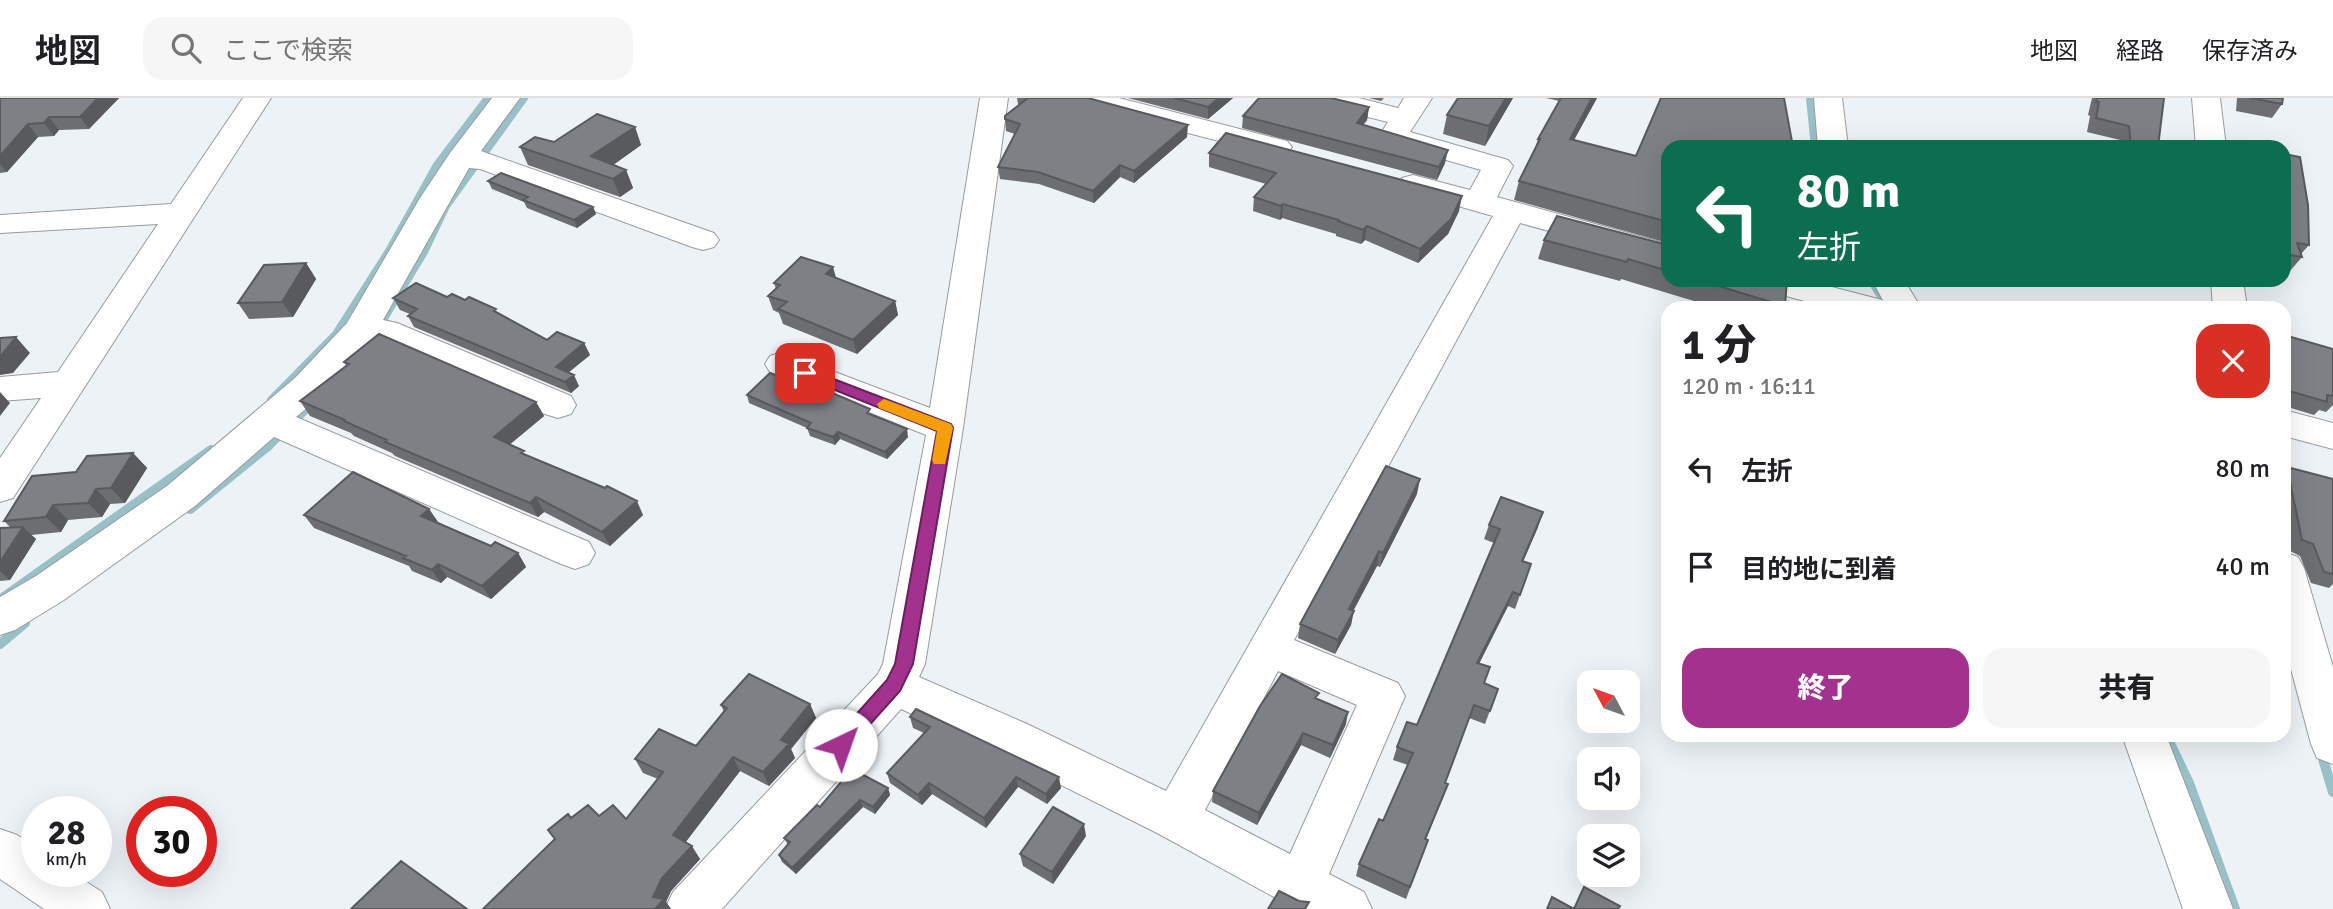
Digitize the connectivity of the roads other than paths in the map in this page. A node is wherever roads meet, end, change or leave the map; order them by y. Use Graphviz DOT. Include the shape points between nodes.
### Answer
graph roads {
  1 [pos="257,98"];
  2 [pos="506,98"];
  3 [pos="994,98"];
  4 [pos="1086,98"];
  5 [pos="1326,98"];
  6 [pos="1828,98"];
  7 [pos="2206,98"];
  8 [pos="1411,108"];
  9 [pos="1832,140"];
  10 [pos="2210,140"];
  11 [pos="1301,154"];
  12 [pos="472,160"];
  13 [pos="1385,177"];
  14 [pos="1495,206"];
  15 [pos="181,213"];
  16 [pos="0,224"];
  17 [pos="703,240"];
  18 [pos="1661,252"];
  19 [pos="1792,287"];
  20 [pos="1843,301"];
  21 [pos="372,330"];
  22 [pos="782,364"];
  23 [pos="69,383"];
  24 [pos="0,389"];
  25 [pos="558,405"];
  26 [pos="2291,425"];
  27 [pos="281,427"];
  28 [pos="945,428"];
  29 [pos="2333,436"];
  30 [pos="0,488"];
  31 [pos="575,553"];
  32 [pos="2291,593"];
  33 [pos="0,618"];
  34 [pos="1268,648"];
  35 [pos="901,688"];
  36 [pos="2147,742"];
  37 [pos="2333,744"];
  38 [pos="1176,819"];
  39 [pos="0,851"];
  40 [pos="1300,886"];
  41 [pos="85,909"];
  42 [pos="690,909"];
  43 [pos="1347,909"];
  44 [pos="2208,909"];
  1 -- 15 [label="street"];
  2 -- 12 [label="street"];
  3 -- 28 [label="street"];
  4 -- 11 [label="street"];
  5 -- 8 [label="street"];
  6 -- 9 [label="street"];
  7 -- 10 [label="street"];
  8 -- 14 [label="street" via="1393,136 1498,166"];
  12 -- 17 [label="street"];
  12 -- 21 [label="street"];
  13 -- 14 [label="street"];
  14 -- 18 [label="street"];
  14 -- 34 [label="street"];
  15 -- 16 [label="street"];
  15 -- 23 [label="street"];
  19 -- 20 [label="street"];
  21 -- 25 [label="street"];
  21 -- 27 [label="street" via="308,387"];
  22 -- 28 [label="street"];
  23 -- 24 [label="street"];
  23 -- 30 [label="street"];
  26 -- 29 [label="street"];
  27 -- 31 [label="street"];
  27 -- 33 [label="street"];
  28 -- 35 [label="street"];
  32 -- 37 [label="street"];
  34 -- 38 [label="street"];
  34 -- 40 [label="street" via="1383,696"];
  35 -- 38 [label="street"];
  35 -- 42 [label="street"];
  36 -- 44 [label="street"];
  38 -- 40 [label="street"];
  39 -- 41 [label="street"];
  40 -- 43 [label="street"];
}
